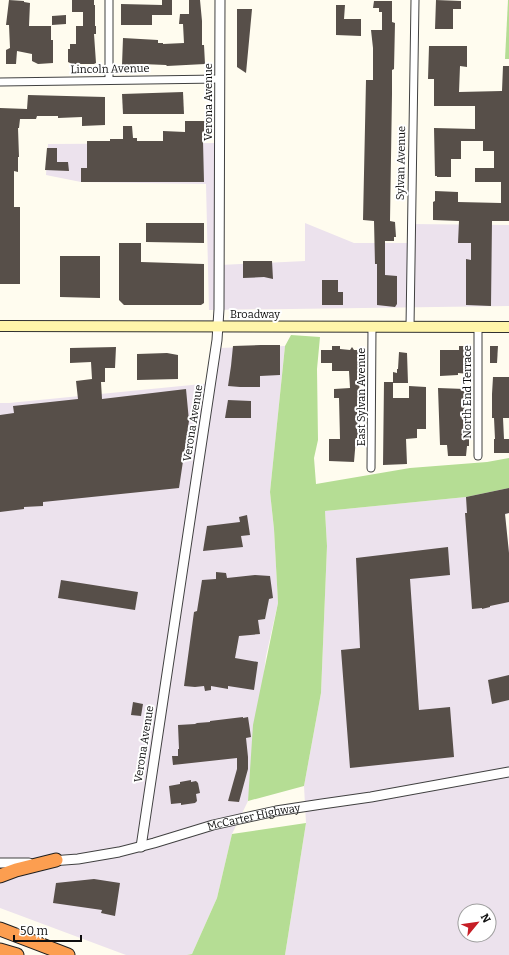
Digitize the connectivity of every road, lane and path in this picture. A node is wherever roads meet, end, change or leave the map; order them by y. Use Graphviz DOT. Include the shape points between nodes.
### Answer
graph roads {
  1 [pos="109,0"];
  2 [pos="220,0"];
  3 [pos="415,0"];
  4 [pos="220,79"];
  5 [pos="109,80"];
  6 [pos="0,82"];
  7 [pos="0,326"];
  8 [pos="218,326"];
  9 [pos="372,327"];
  10 [pos="410,327"];
  11 [pos="478,327"];
  12 [pos="509,327"];
  13 [pos="478,456"];
  14 [pos="371,468"];
  15 [pos="509,772"];
  16 [pos="141,847"];
  17 [pos="56,860"];
  18 [pos="0,863"];
  19 [pos="0,876"];
  20 [pos="0,929"];
  21 [pos="0,950"];
  22 [pos="17,955"];
  23 [pos="68,955"];
  1 -- 5 [label="street"];
  2 -- 4 [label="street, Verona Avenue"];
  3 -- 10 [label="street, Sylvan Avenue"];
  4 -- 5 [label="street, Lincoln Avenue"];
  4 -- 8 [label="street, Verona Avenue"];
  5 -- 6 [label="street, Lincoln Avenue"];
  7 -- 8 [label="main road, Broadway"];
  8 -- 9 [label="main road, Broadway"];
  8 -- 16 [label="street, Verona Avenue"];
  9 -- 10 [label="main road, Broadway"];
  9 -- 14 [label="street, East Sylvan Avenue"];
  10 -- 11 [label="main road, Broadway"];
  11 -- 12 [label="main road, Broadway"];
  11 -- 13 [label="street, North End Terrace"];
  15 -- 16 [label="street, McCarter Highway" via="371,798 269,813"];
  16 -- 17 [label="street, McCarter Highway" via="78,859"];
  17 -- 18 [label="street, McCarter Highway"];
  17 -- 19 [label="highway"];
  20 -- 23 [label="highway"];
  21 -- 22 [label="highway"];
}
